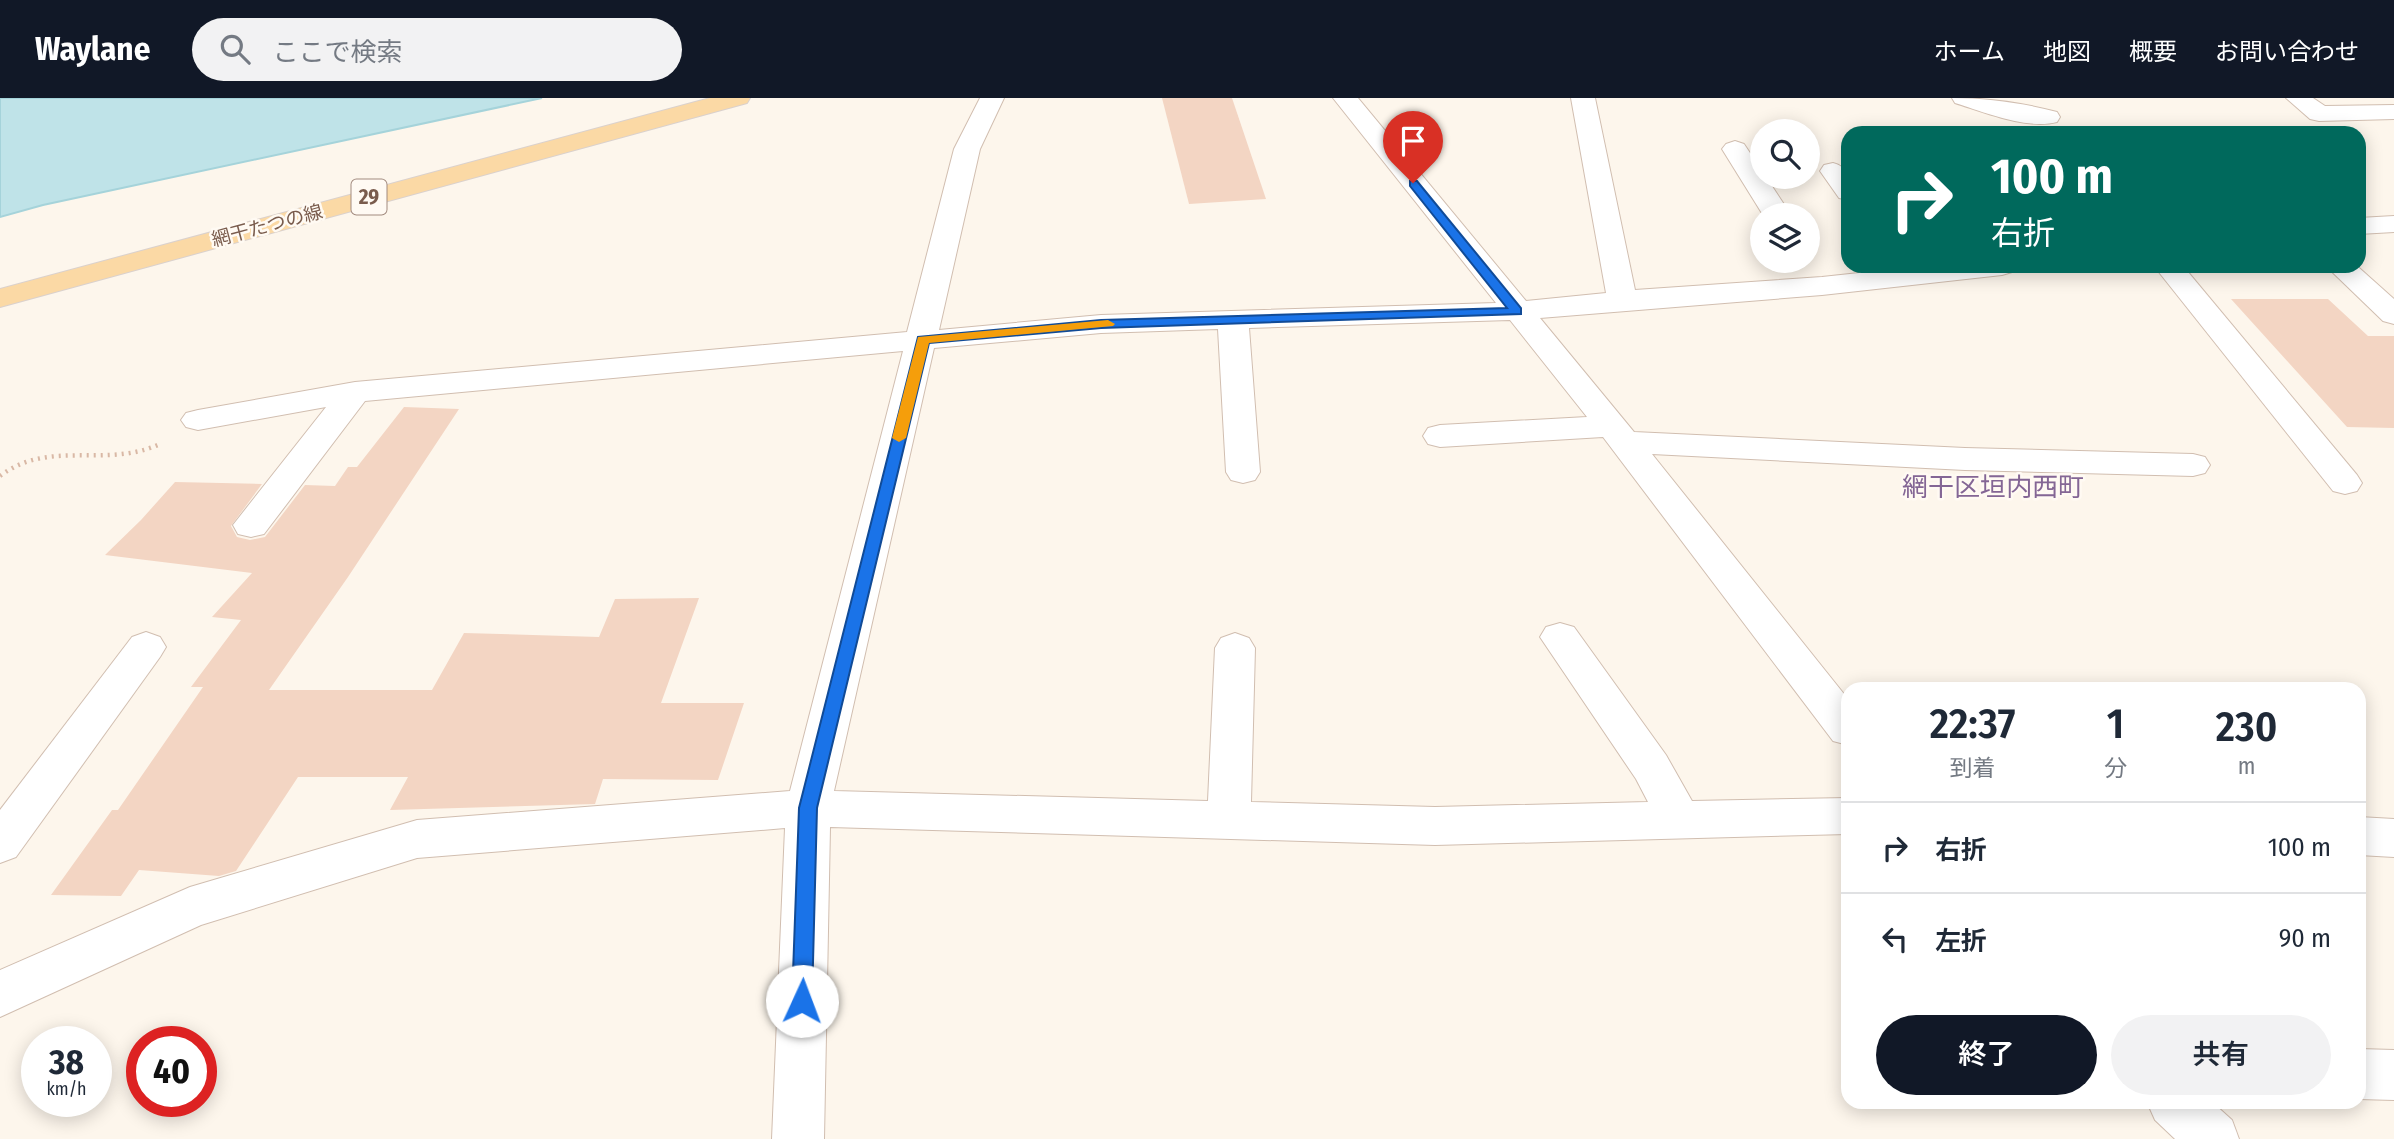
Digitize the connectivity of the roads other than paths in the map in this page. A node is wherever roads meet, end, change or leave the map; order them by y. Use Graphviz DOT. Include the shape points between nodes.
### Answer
graph roads {
  1 [pos="738,98"];
  2 [pos="992,98"];
  3 [pos="1345,98"];
  4 [pos="1583,98"];
  5 [pos="1964,98"];
  6 [pos="2298,98"];
  7 [pos="2056,107"];
  8 [pos="2394,112"];
  9 [pos="2065,126"];
  10 [pos="1735,149"];
  11 [pos="1769,203"];
  12 [pos="2394,224"];
  13 [pos="2366,226"];
  14 [pos="1841,272"];
  15 [pos="1814,273"];
  16 [pos="1820,273"];
  17 [pos="2174,273"];
  18 [pos="2348,273"];
  19 [pos="0,298"];
  20 [pos="1622,300"];
  21 [pos="1516,311"];
  22 [pos="2394,315"];
  23 [pos="1233,320"];
  24 [pos="923,340"];
  25 [pos="355,392"];
  26 [pos="198,420"];
  27 [pos="1618,434"];
  28 [pos="1440,436"];
  29 [pos="2193,465"];
  30 [pos="1243,472"];
  31 [pos="2345,483"];
  32 [pos="251,525"];
  33 [pos="1560,637"];
  34 [pos="146,647"];
  35 [pos="1236,648"];
  36 [pos="1841,720"];
  37 [pos="808,808"];
  38 [pos="1841,817"];
  39 [pos="1229,819"];
  40 [pos="1679,820"];
  41 [pos="2366,836"];
  42 [pos="2394,838"];
  43 [pos="0,844"];
  44 [pos="0,993"];
  45 [pos="2366,1074"];
  46 [pos="2394,1074"];
  47 [pos="2181,1109"];
  48 [pos="798,1139"];
  49 [pos="2213,1139"];
  1 -- 19 [label="main road, 網干たつの線 / 29"];
  2 -- 24 [label="street" via="967,149"];
  3 -- 21 [label="street"];
  4 -- 20 [label="street"];
  5 -- 7 [label="street" via="2004,111"];
  6 -- 8 [label="street" via="2319,114"];
  7 -- 9 [label="street"];
  10 -- 11 [label="street"];
  12 -- 13 [label="street"];
  14 -- 16 [label="street"];
  15 -- 20 [label="street"];
  17 -- 31 [label="street"];
  18 -- 22 [label="street"];
  20 -- 21 [label="street"];
  21 -- 23 [label="street"];
  21 -- 27 [label="street"];
  23 -- 24 [label="street" via="1101,324"];
  23 -- 30 [label="street"];
  24 -- 25 [label="street"];
  24 -- 37 [label="street"];
  25 -- 26 [label="street"];
  25 -- 32 [label="street"];
  27 -- 28 [label="street"];
  27 -- 29 [label="street" via="1965,459"];
  27 -- 36 [label="street"];
  33 -- 40 [label="street" via="1651,767"];
  34 -- 43 [label="street"];
  35 -- 39 [label="street"];
  37 -- 39 [label="street"];
  37 -- 44 [label="street" via="417,839 190,908"];
  37 -- 48 [label="street"];
  38 -- 40 [label="street"];
  39 -- 40 [label="street" via="1435,826"];
  41 -- 42 [label="street"];
  45 -- 46 [label="street"];
  47 -- 49 [label="street"];
}
